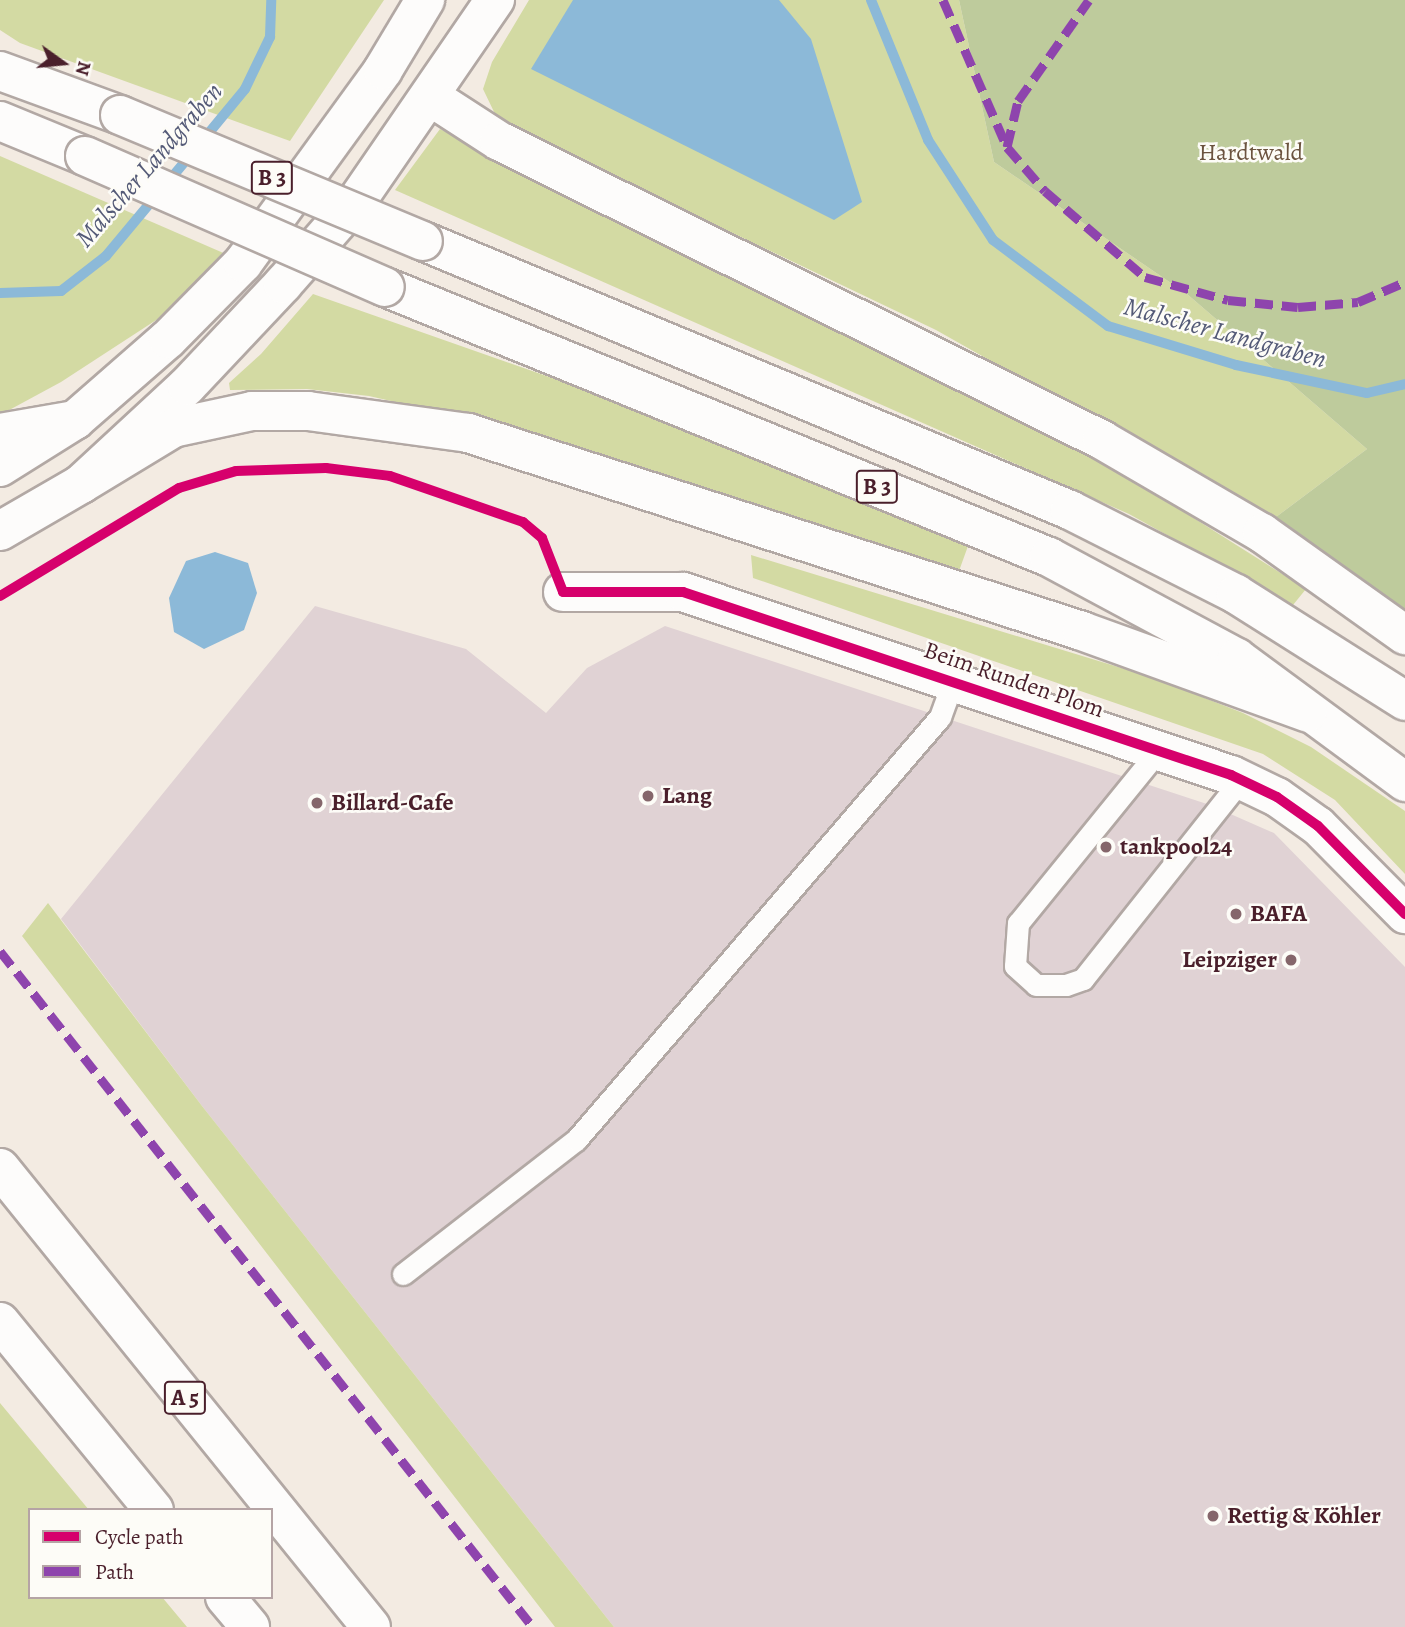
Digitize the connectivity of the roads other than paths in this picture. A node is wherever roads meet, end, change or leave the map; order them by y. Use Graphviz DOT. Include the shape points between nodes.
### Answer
graph roads {
  1 [pos="425,0"];
  2 [pos="495,0"];
  3 [pos="0,54"];
  4 [pos="0,71"];
  5 [pos="431,97"];
  6 [pos="80,98"];
  7 [pos="0,121"];
  8 [pos="75,419"];
  9 [pos="0,433"];
  10 [pos="0,467"];
  11 [pos="81,484"];
  12 [pos="0,531"];
  13 [pos="563,592"];
  14 [pos="1405,635"];
  15 [pos="953,681"];
  16 [pos="1405,701"];
  17 [pos="1308,713"];
  18 [pos="1158,751"];
  19 [pos="1241,780"];
  20 [pos="1405,782"];
  21 [pos="1405,914"];
  22 [pos="0,1168"];
  23 [pos="403,1274"];
  24 [pos="0,1322"];
  25 [pos="152,1508"];
  26 [pos="227,1599"];
  27 [pos="250,1627"];
  28 [pos="371,1627"];
  1 -- 8 [label="main road" via="383,70 243,263 168,339"];
  2 -- 5 [label="main road"];
  3 -- 6 [label="main road"];
  4 -- 6 [label="main road, B 3"];
  5 -- 11 [label="main road" via="358,199 284,284 187,386"];
  5 -- 14 [label="main road" via="499,141 1102,440 1262,533"];
  6 -- 16 [label="main road, B 3, bridge" via="1070,510 1237,594"];
  7 -- 17 [label="main road, B 3, bridge" via="385,287 1049,557 1237,658"];
  8 -- 9 [label="main road"];
  8 -- 10 [label="main road"];
  11 -- 12 [label="main road"];
  11 -- 17 [label="main road, B 3" via="173,428 252,411 308,411 468,433 1057,622"];
  13 -- 15 [label="main road, Beim Runden Plom" via="683,592"];
  15 -- 18 [label="main road, Beim Runden Plom"];
  15 -- 23 [label="lane" via="940,717 576,1140"];
  17 -- 20 [label="main road, B 3"];
  18 -- 19 [label="main road, Beim Runden Plom"];
  18 -- 19 [label="lane" via="1018,923 1015,966 1036,985 1066,985 1083,979"];
  19 -- 21 [label="main road, Beim Runden Plom" via="1277,797 1318,826"];
  22 -- 28 [label="main road, A 5"];
  24 -- 25 [label="main road"];
  26 -- 27 [label="main road"];
}
